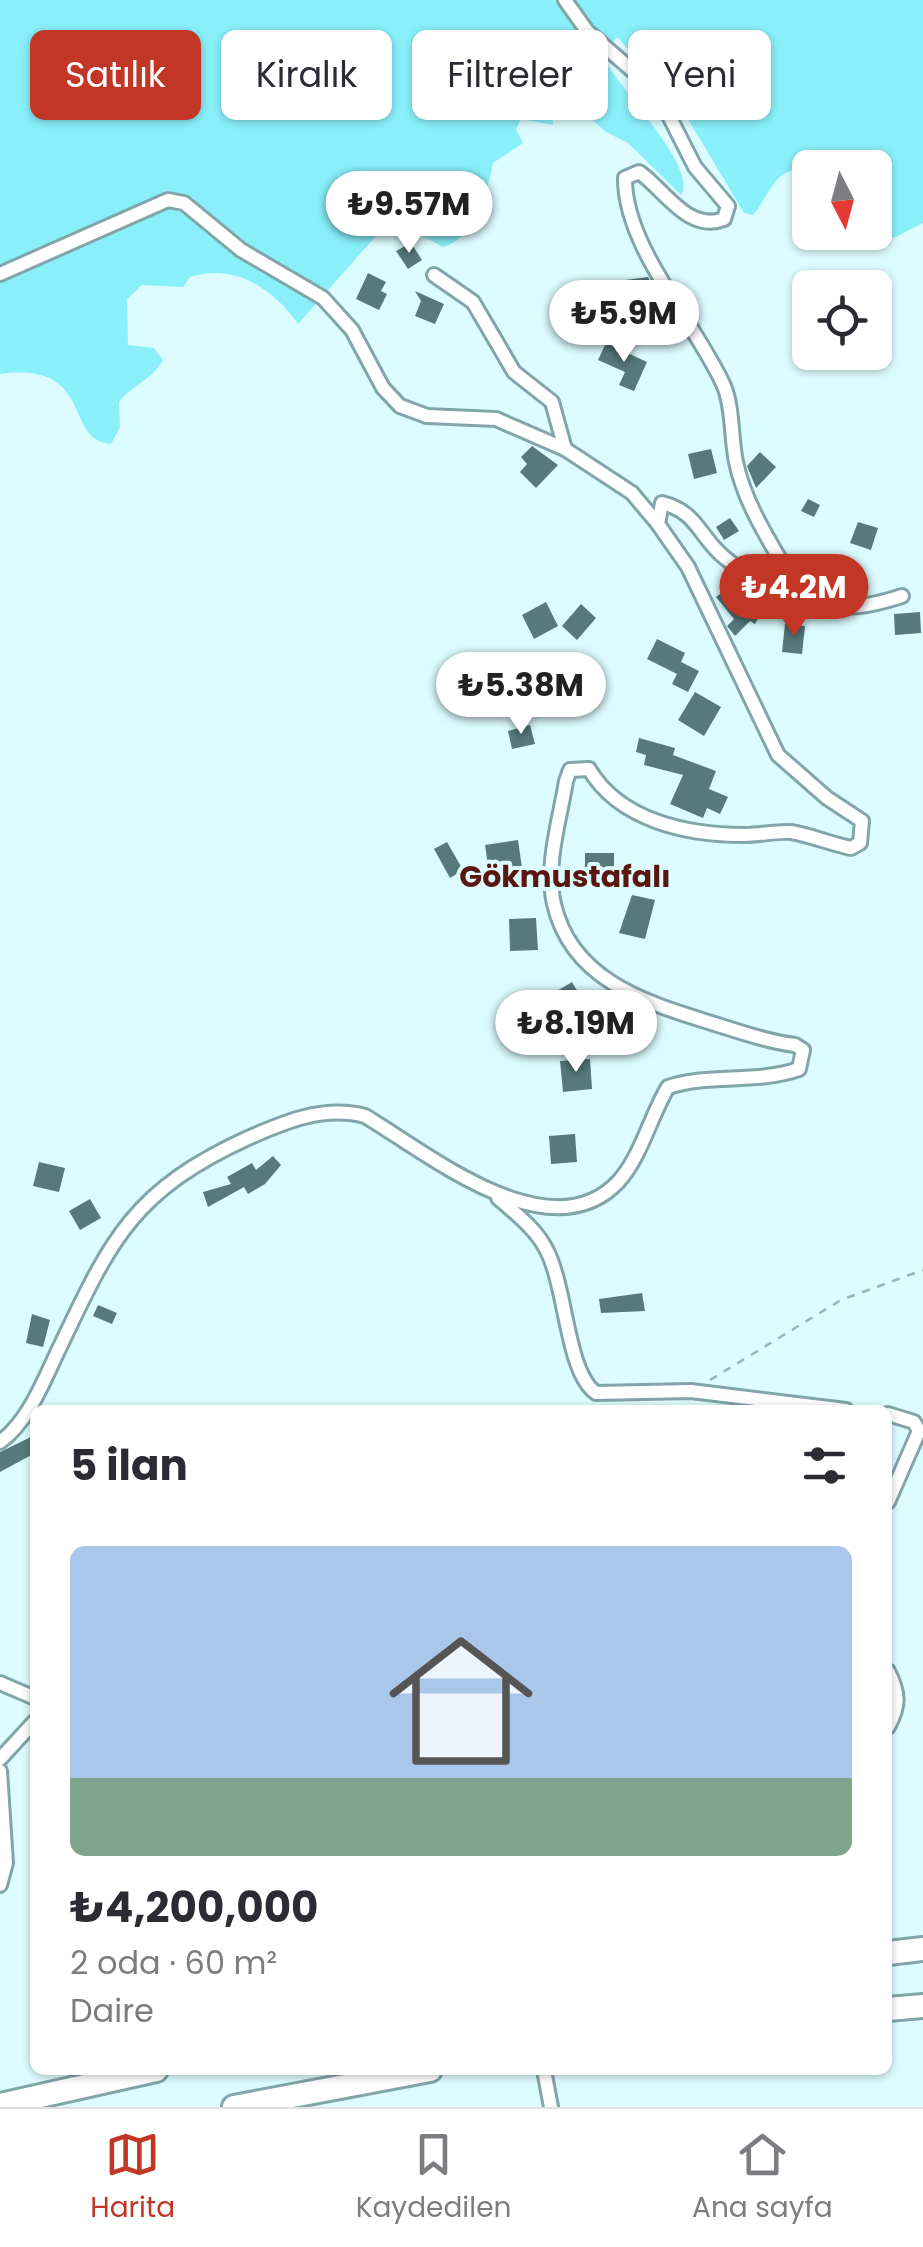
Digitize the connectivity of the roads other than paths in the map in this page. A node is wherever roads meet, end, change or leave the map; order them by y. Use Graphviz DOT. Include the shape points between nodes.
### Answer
graph roads {
  1 [pos="565,0"];
  2 [pos="0,274"];
  3 [pos="434,275"];
  4 [pos="565,448"];
  5 [pos="658,524"];
  6 [pos="781,587"];
  7 [pos="902,596"];
  8 [pos="492,1193"];
  9 [pos="805,1405"];
  10 [pos="892,1415"];
  11 [pos="0,1442"];
  12 [pos="892,1493"];
  13 [pos="892,1679"];
  14 [pos="0,1683"];
  15 [pos="30,1696"];
  16 [pos="892,1719"];
  17 [pos="30,1726"];
  18 [pos="0,1759"];
  19 [pos="0,1772"];
  20 [pos="0,1885"];
  21 [pos="923,1949"];
  22 [pos="892,1953"];
  23 [pos="923,2006"];
  24 [pos="892,2009"];
  25 [pos="134,2075"];
  26 [pos="404,2075"];
  27 [pos="545,2075"];
  28 [pos="550,2102"];
  29 [pos="0,2105"];
  30 [pos="234,2107"];
  1 -- 6 [label="street" via="587,31 641,78 695,167 728,206 724,219 709,223 678,208 639,172 625,178 641,240 726,390 736,465 788,573"];
  2 -- 4 [label="street" via="168,200 184,203 241,250 324,298 400,406 427,416 496,419"];
  3 -- 4 [label="street" via="473,302 514,372 552,402"];
  4 -- 5 [label="street" via="632,493"];
  5 -- 6 [label="street" via="662,503 683,508 724,558"];
  5 -- 8 [label="street" via="688,566 778,755 852,812 864,832 850,848 790,832 672,828 635,814 588,769 570,770 552,870 554,905 592,970 634,999 794,1045 804,1059 799,1069 780,1076 668,1087 616,1184 592,1198 536,1208"];
  6 -- 7 [label="street" via="862,609"];
  8 -- 9 [label="street" via="544,1246 563,1290 584,1385 596,1393 691,1391"];
  8 -- 11 [label="street" via="348,1112 294,1119 209,1156 133,1214 98,1266 30,1404"];
  10 -- 12 [label="street" via="919,1430"];
  13 -- 16 [label="street" via="898,1692"];
  14 -- 15 [label="street"];
  17 -- 18 [label="street"];
  19 -- 20 [label="street" via="6,1863"];
  21 -- 22 [label="highway"];
  23 -- 24 [label="highway"];
  25 -- 29 [label="highway"];
  26 -- 30 [label="highway"];
  27 -- 28 [label="street"];
}
